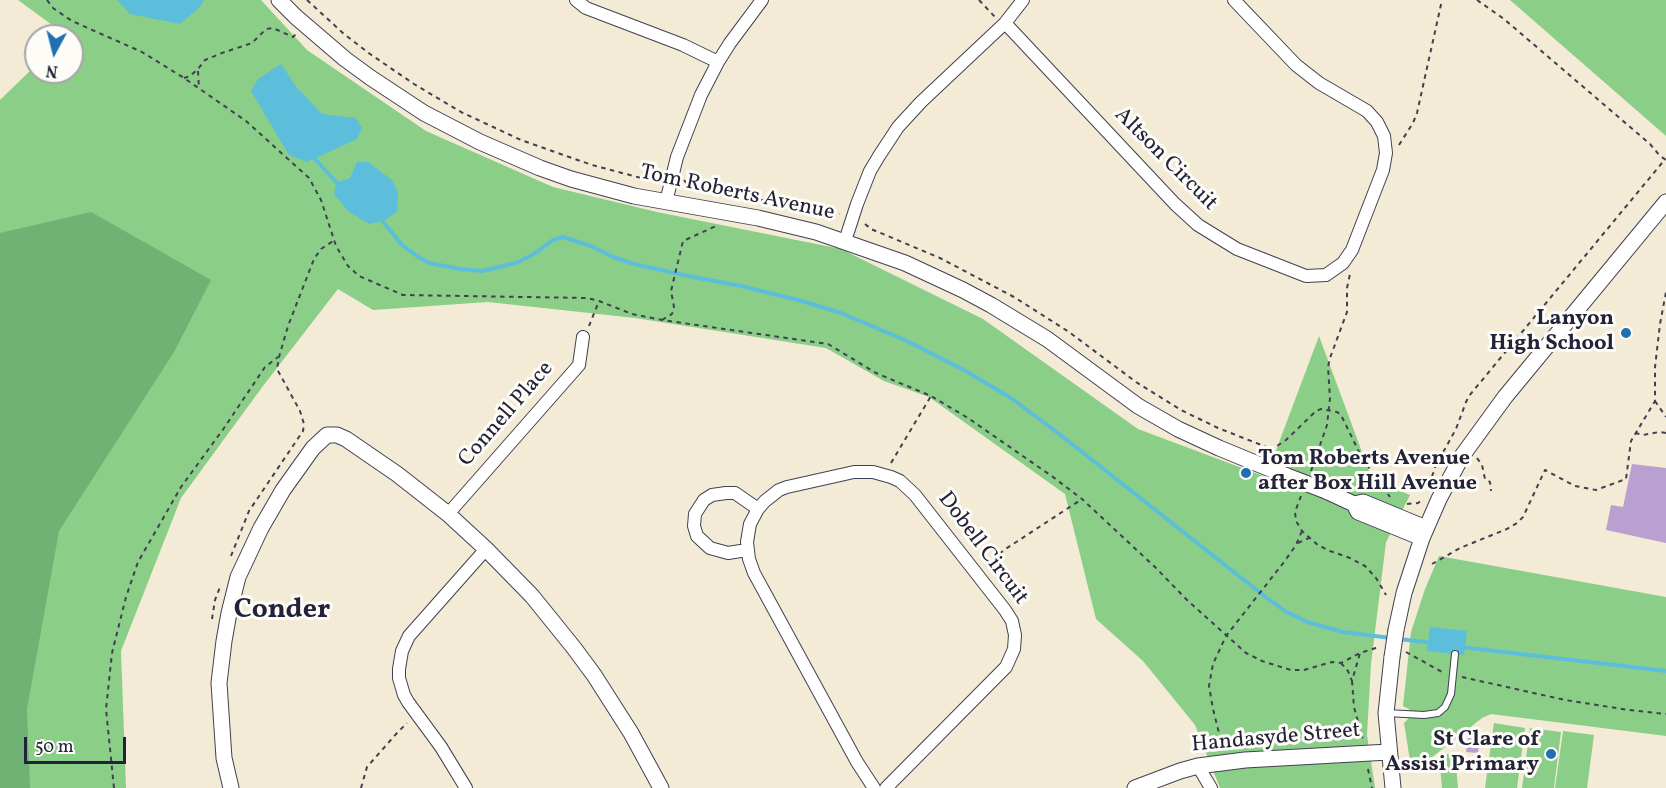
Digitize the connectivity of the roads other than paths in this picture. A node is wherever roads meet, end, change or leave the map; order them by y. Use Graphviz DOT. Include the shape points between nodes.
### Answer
graph roads {
  1 [pos="279,0"];
  2 [pos="576,0"];
  3 [pos="762,0"];
  4 [pos="1023,0"];
  5 [pos="1234,0"];
  6 [pos="1005,23"];
  7 [pos="718,62"];
  8 [pos="666,202"];
  9 [pos="1666,202"];
  10 [pos="845,241"];
  11 [pos="583,337"];
  12 [pos="758,509"];
  13 [pos="447,514"];
  14 [pos="1424,533"];
  15 [pos="486,549"];
  16 [pos="747,550"];
  17 [pos="1455,654"];
  18 [pos="1386,713"];
  19 [pos="1389,752"];
  20 [pos="1198,766"];
  21 [pos="231,788"];
  22 [pos="466,788"];
  23 [pos="661,788"];
  24 [pos="874,788"];
  25 [pos="886,788"];
  26 [pos="1135,788"];
  27 [pos="1211,788"];
  28 [pos="1393,788"];
  1 -- 8 [label="street, Tom Roberts Avenue" via="345,59 424,113 540,168"];
  2 -- 7 [label="street" via="586,8"];
  3 -- 7 [label="street"];
  4 -- 6 [label="street"];
  5 -- 6 [label="street, Altson Circuit" via="1296,64 1319,83 1367,111 1384,136 1383,170 1352,250 1343,263 1326,275 1306,276 1237,249 1198,225"];
  6 -- 10 [label="street" via="898,127 870,171"];
  7 -- 8 [label="street" via="687,130"];
  8 -- 10 [label="street, Tom Roberts Avenue" via="758,218"];
  9 -- 14 [label="street" via="1481,428 1462,456"];
  10 -- 14 [label="street, Tom Roberts Avenue, bridge" via="905,263 991,305 1178,429 1354,504 1363,502"];
  11 -- 13 [label="street, Connell Place" via="579,365"];
  12 -- 16 [label="street, Dobell Circuit" via="750,524"];
  12 -- 16 [label="street" via="735,493 726,493 704,500 695,514 697,536 710,548 728,553"];
  12 -- 25 [label="street, Dobell Circuit" via="779,490 854,472 873,472 900,481 1012,621 1014,649 1006,667"];
  13 -- 15 [label="street"];
  13 -- 21 [label="street" via="346,439 327,435 313,448 261,528 238,577 229,613 219,683 224,758"];
  14 -- 18 [label="street, bridge" via="1396,630"];
  15 -- 22 [label="street" via="409,636 399,669 404,695"];
  15 -- 23 [label="street" via="532,596 587,666"];
  16 -- 24 [label="street, Dobell Circuit" via="754,573"];
  17 -- 18 [label="lane" via="1451,694 1438,713"];
  18 -- 19 [label="street"];
  19 -- 20 [label="street, Handasyde Street"];
  19 -- 28 [label="street"];
  20 -- 26 [label="street, Handasyde Street"];
  20 -- 27 [label="street"];
}
